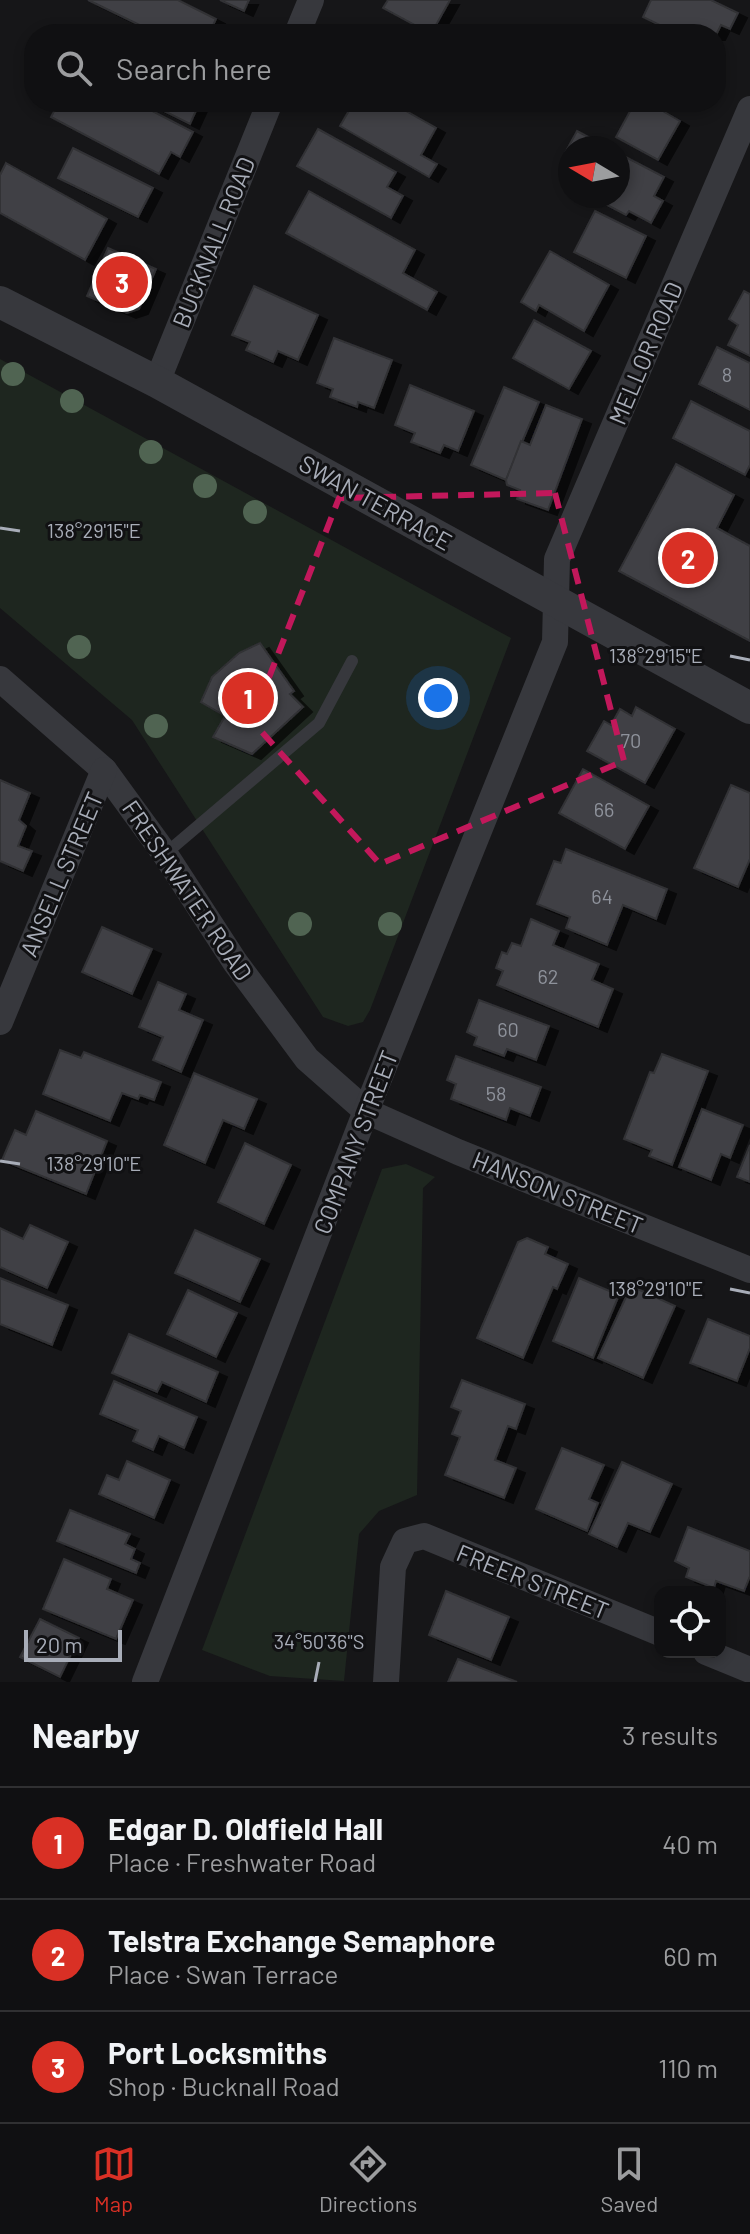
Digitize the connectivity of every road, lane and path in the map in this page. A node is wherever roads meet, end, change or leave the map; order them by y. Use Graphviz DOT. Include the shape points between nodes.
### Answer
graph roads {
  1 [pos="311,0"];
  2 [pos="301,24"];
  3 [pos="750,109"];
  4 [pos="266,112"];
  5 [pos="0,302"];
  6 [pos="157,382"];
  7 [pos="556,601"];
  8 [pos="352,661"];
  9 [pos="0,679"];
  10 [pos="750,708"];
  11 [pos="104,770"];
  12 [pos="165,854"];
  13 [pos="0,1022"];
  14 [pos="366,1111"];
  15 [pos="750,1270"];
  16 [pos="654,1631"];
  17 [pos="721,1658"];
  18 [pos="750,1670"];
  19 [pos="145,1682"];
  20 [pos="386,1682"];
  1 -- 2 [label="street"];
  3 -- 7 [label="street, MELLOR ROAD" via="557,559"];
  4 -- 6 [label="street, BUCKNALL ROAD"];
  5 -- 6 [label="street, SWAN TERRACE"];
  6 -- 7 [label="street, SWAN TERRACE"];
  7 -- 10 [label="street, SWAN TERRACE"];
  7 -- 14 [label="street, COMPANY STREET" via="555,642"];
  8 -- 12 [label="lane" via="319,723"];
  9 -- 11 [label="street, FRESHWATER ROAD"];
  11 -- 12 [label="street, FRESHWATER ROAD"];
  11 -- 13 [label="street, ANSELL STREET"];
  12 -- 14 [label="street, FRESHWATER ROAD" via="307,1059"];
  14 -- 15 [label="street, HANSON STREET"];
  14 -- 19 [label="street, COMPANY STREET"];
  16 -- 20 [label="street, FREER STREET" via="424,1536 405,1541 393,1567"];
  17 -- 18 [label="street"];
}
